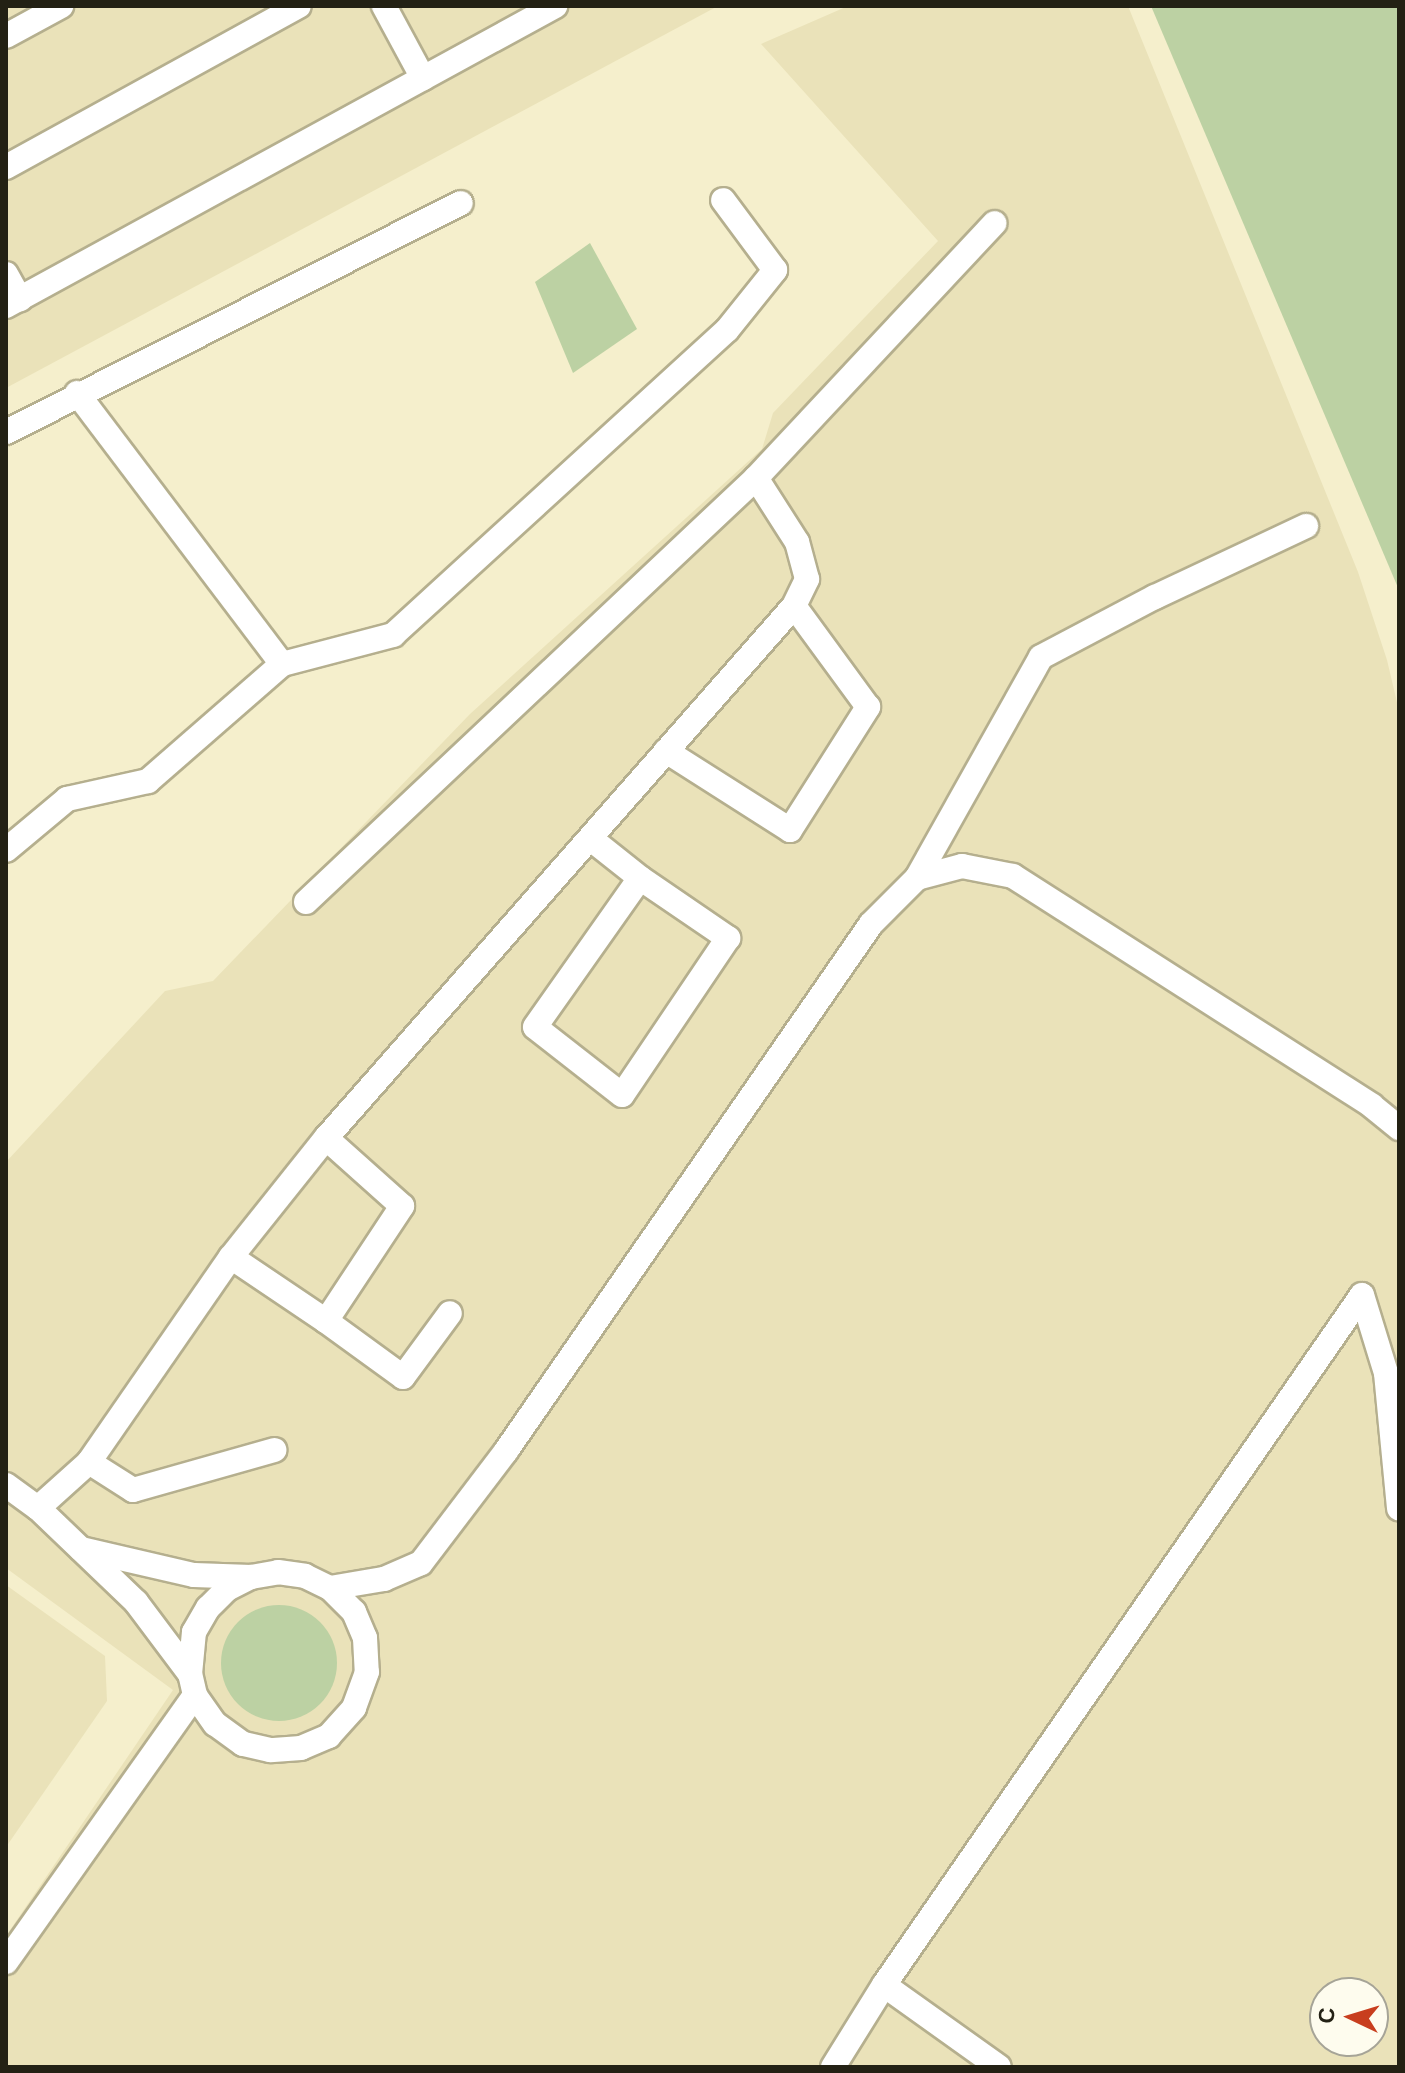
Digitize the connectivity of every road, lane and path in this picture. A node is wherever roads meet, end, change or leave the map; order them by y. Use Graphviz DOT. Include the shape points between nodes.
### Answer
graph roads {
  1 [pos="61,6"];
  2 [pos="299,6"];
  3 [pos="384,6"];
  4 [pos="555,6"];
  5 [pos="6,36"];
  6 [pos="423,78"];
  7 [pos="6,167"];
  8 [pos="723,200"];
  9 [pos="461,203"];
  10 [pos="995,223"];
  11 [pos="6,274"];
  12 [pos="13,302"];
  13 [pos="77,393"];
  14 [pos="6,432"];
  15 [pos="756,478"];
  16 [pos="1306,526"];
  17 [pos="794,606"];
  18 [pos="282,664"];
  19 [pos="666,751"];
  20 [pos="591,839"];
  21 [pos="6,850"];
  22 [pos="640,878"];
  23 [pos="917,878"];
  24 [pos="306,902"];
  25 [pos="1399,1128"];
  26 [pos="326,1138"];
  27 [pos="231,1257"];
  28 [pos="450,1313"];
  29 [pos="326,1321"];
  30 [pos="274,1450"];
  31 [pos="89,1462"];
  32 [pos="6,1485"];
  33 [pos="38,1508"];
  34 [pos="1399,1508"];
  35 [pos="81,1549"];
  36 [pos="251,1577"];
  37 [pos="330,1588"];
  38 [pos="192,1685"];
  39 [pos="6,1962"];
  40 [pos="884,1985"];
  41 [pos="833,2067"];
  42 [pos="999,2067"];
  1 -- 5 [label="lane"];
  2 -- 7 [label="lane"];
  3 -- 6 [label="lane"];
  4 -- 6 [label="lane"];
  6 -- 12 [label="lane"];
  8 -- 18 [label="lane" via="775,270 727,330 393,635"];
  9 -- 13 [label="lane"];
  10 -- 15 [label="lane"];
  11 -- 12 [label="lane"];
  13 -- 14 [label="lane"];
  13 -- 18 [label="lane"];
  15 -- 17 [label="lane" via="797,542 807,579"];
  15 -- 24 [label="lane"];
  16 -- 23 [label="lane" via="1041,657"];
  17 -- 19 [label="lane"];
  17 -- 19 [label="lane" via="868,707 790,830"];
  18 -- 21 [label="lane" via="148,781 67,799"];
  19 -- 20 [label="lane"];
  20 -- 22 [label="lane"];
  20 -- 26 [label="lane"];
  22 -- 22 [label="lane" via="728,938 622,1095 535,1027"];
  23 -- 25 [label="lane" via="962,866 1013,876"];
  23 -- 37 [label="lane" via="871,924 506,1451 421,1563 384,1579"];
  26 -- 27 [label="lane"];
  26 -- 29 [label="lane" via="402,1206"];
  27 -- 29 [label="lane"];
  27 -- 31 [label="lane"];
  28 -- 29 [label="lane" via="403,1377"];
  30 -- 31 [label="lane" via="133,1490"];
  31 -- 33 [label="lane"];
  32 -- 33 [label="lane"];
  33 -- 35 [label="lane"];
  34 -- 40 [label="lane" via="1386,1373 1362,1295"];
  35 -- 36 [label="lane" via="194,1575"];
  35 -- 38 [label="lane" via="136,1602"];
  36 -- 37 [label="lane" via="291,1574"];
  36 -- 38 [label="lane" via="227,1589 194,1632"];
  37 -- 38 [label="lane" via="354,1612 365,1638 367,1672 354,1708 329,1736 301,1748 270,1750 243,1744 215,1724"];
  38 -- 39 [label="lane"];
  40 -- 41 [label="lane"];
  40 -- 42 [label="lane"];
}
